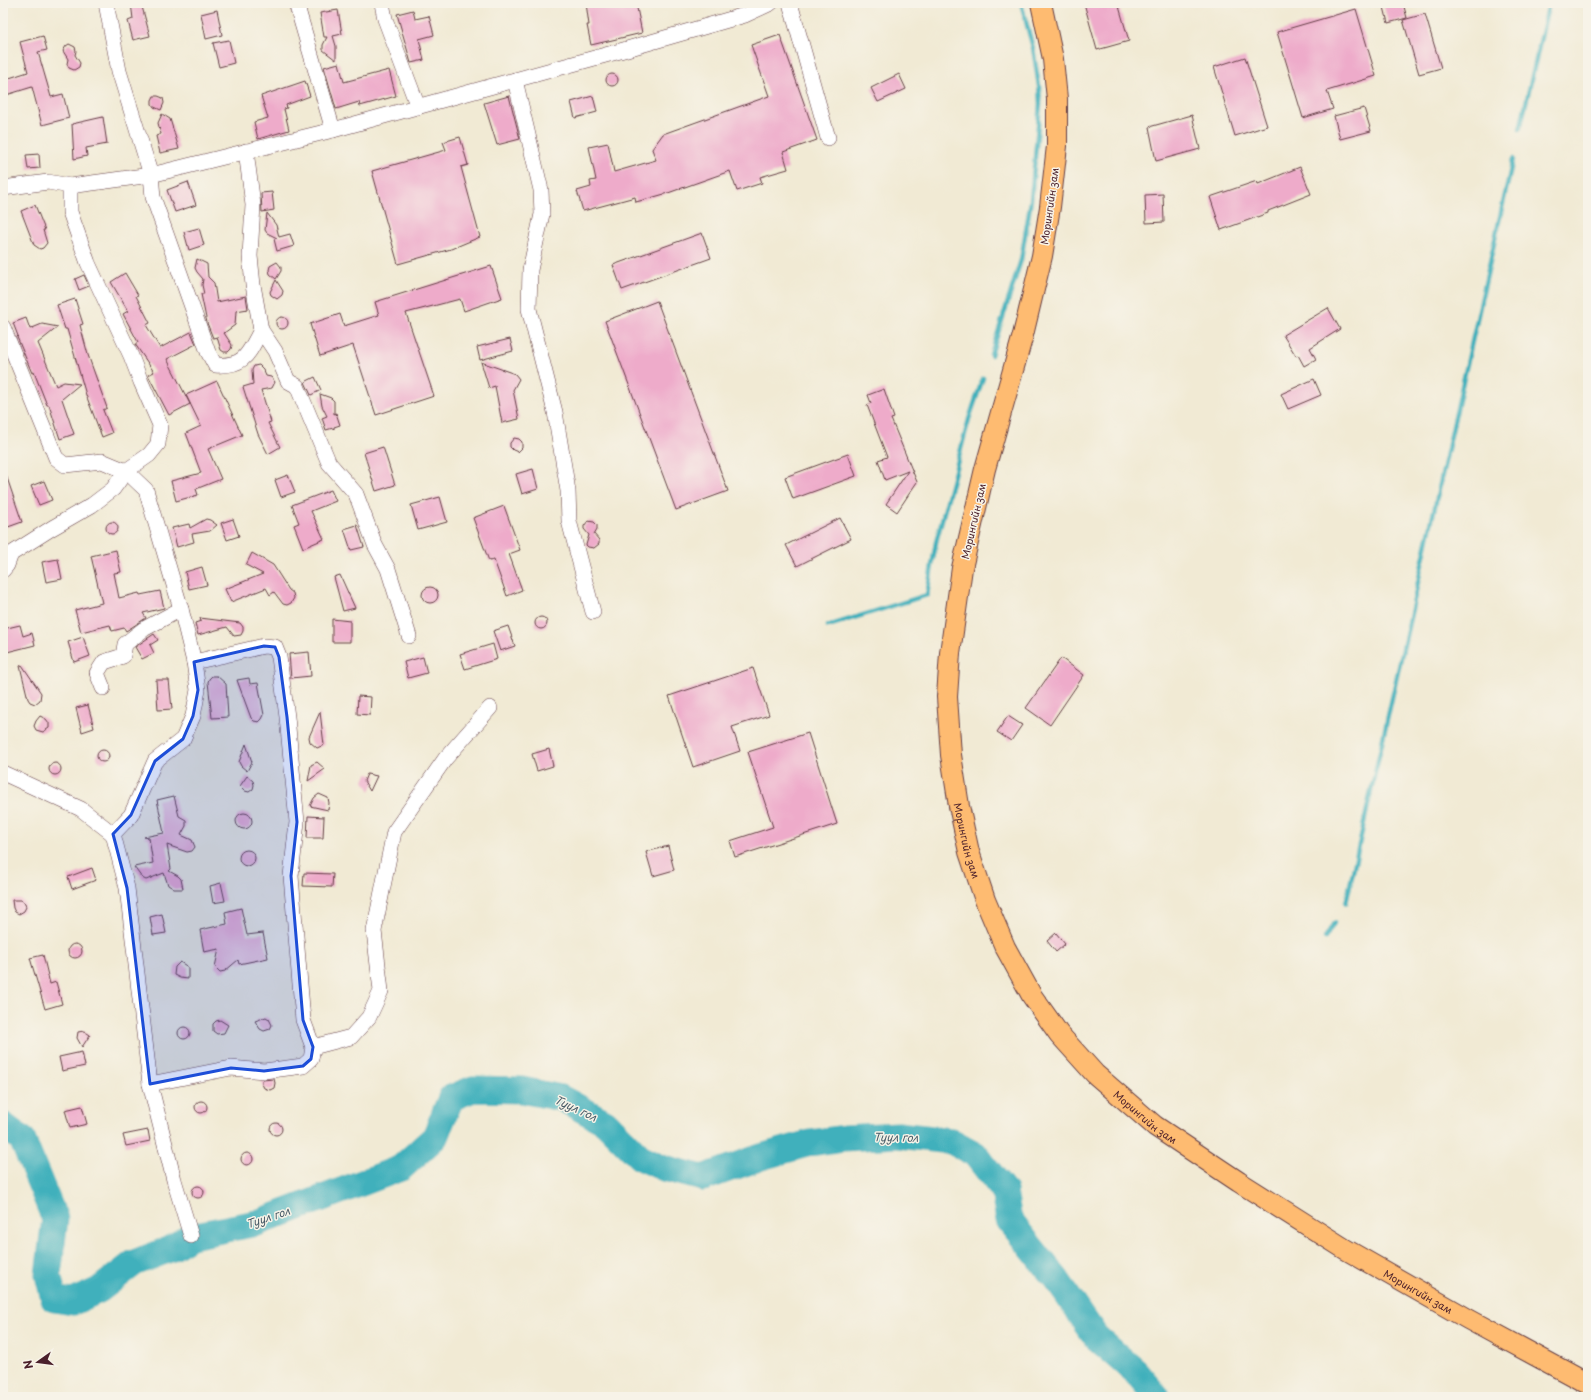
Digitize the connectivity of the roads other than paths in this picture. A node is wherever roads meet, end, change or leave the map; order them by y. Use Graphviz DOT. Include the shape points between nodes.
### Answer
graph roads {
  1 [pos="106,3"];
  2 [pos="296,3"];
  3 [pos="382,3"];
  4 [pos="771,3"];
  5 [pos="790,3"];
  6 [pos="1041,3"];
  7 [pos="515,80"];
  8 [pos="418,107"];
  9 [pos="333,130"];
  10 [pos="828,138"];
  11 [pos="246,151"];
  12 [pos="151,176"];
  13 [pos="70,186"];
  14 [pos="3,188"];
  15 [pos="3,327"];
  16 [pos="261,330"];
  17 [pos="126,471"];
  18 [pos="7,549"];
  19 [pos="3,570"];
  20 [pos="181,609"];
  21 [pos="593,612"];
  22 [pos="409,636"];
  23 [pos="194,662"];
  24 [pos="103,688"];
  25 [pos="490,708"];
  26 [pos="3,773"];
  27 [pos="113,834"];
  28 [pos="313,1047"];
  29 [pos="150,1084"];
  30 [pos="191,1236"];
  31 [pos="1588,1384"];
  1 -- 12 [label="street" via="119,71"];
  2 -- 9 [label="street"];
  3 -- 8 [label="street" via="385,19"];
  4 -- 7 [label="street" via="745,15"];
  5 -- 10 [label="street"];
  6 -- 31 [label="main road, Морингийн зам" via="1053,59 1056,99 1057,146 1050,207 1042,256 1025,328 985,469 962,568 950,653 947,697 950,755 959,806 969,852 984,900 1004,947 1032,996 1059,1034 1095,1074 1155,1126 1345,1249"];
  7 -- 8 [label="street"];
  7 -- 21 [label="street" via="541,190 542,214 530,270 529,310 555,412 568,491 569,522"];
  8 -- 9 [label="street"];
  9 -- 11 [label="street"];
  11 -- 12 [label="street"];
  11 -- 16 [label="street" via="253,205 250,256"];
  12 -- 13 [label="street"];
  12 -- 16 [label="street" via="153,197 208,352 215,365 229,366 247,356"];
  13 -- 14 [label="street" via="48,182"];
  13 -- 17 [label="street" via="70,212 88,263 160,425 158,444"];
  15 -- 17 [label="street" via="56,458 65,465 102,461"];
  16 -- 22 [label="street" via="275,351 288,381 297,386 329,463 356,494 375,545 388,569"];
  17 -- 18 [label="street" via="114,489 92,505 52,528"];
  17 -- 20 [label="street" via="146,490"];
  18 -- 19 [label="street" via="7,565"];
  20 -- 23 [label="street"];
  20 -- 24 [label="street" via="144,629 125,644 123,656 104,662 97,673"];
  23 -- 27 [label="street" via="198,690 193,716 183,739 155,761 131,814"];
  23 -- 28 [label="street" via="264,646 275,647 279,657 297,822 291,876 302,1012"];
  25 -- 28 [label="street" via="445,760 394,832 374,931 381,991 369,1017 351,1038"];
  26 -- 27 [label="street" via="81,809"];
  27 -- 29 [label="street" via="127,888"];
  28 -- 29 [label="street" via="311,1059 303,1066 264,1071 232,1068"];
  29 -- 30 [label="street"];
}
